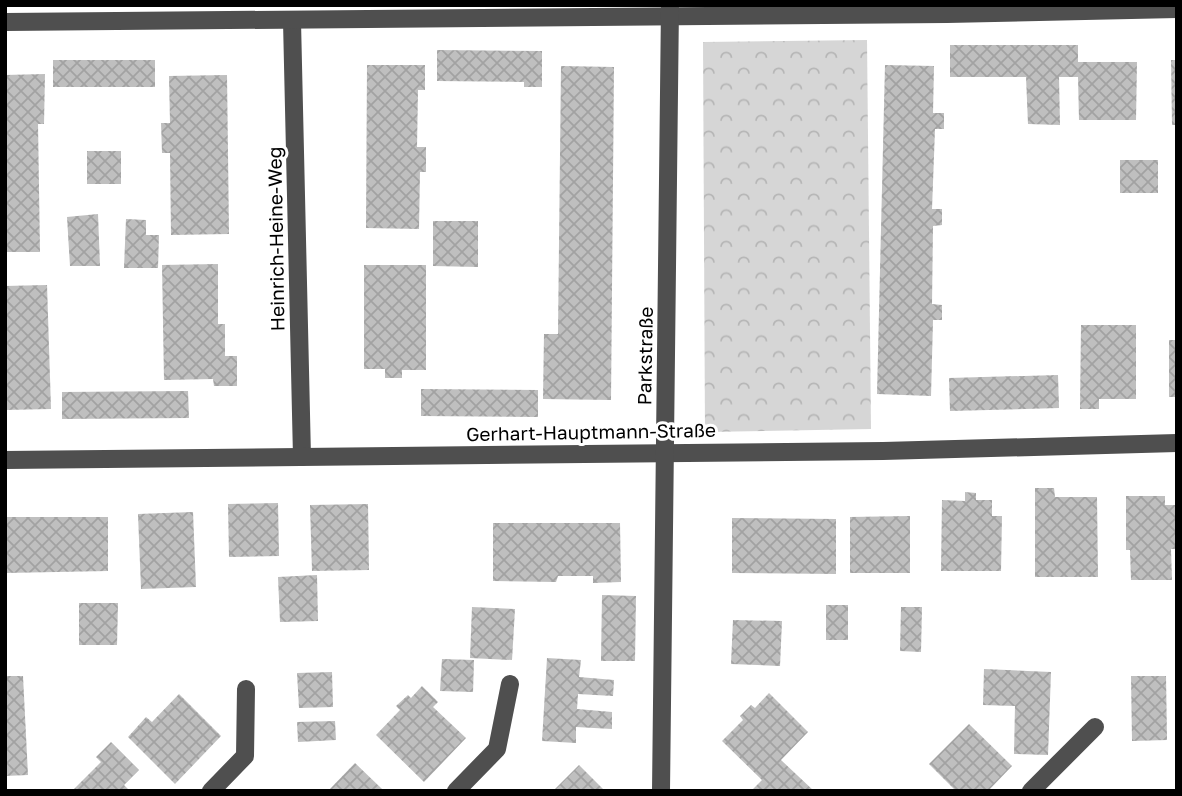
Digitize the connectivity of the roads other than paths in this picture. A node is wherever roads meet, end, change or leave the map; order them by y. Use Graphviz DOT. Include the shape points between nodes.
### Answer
graph roads {
  1 [pos="1177,9"];
  2 [pos="670,10"];
  3 [pos="337,13"];
  4 [pos="292,21"];
  5 [pos="5,22"];
  6 [pos="1177,443"];
  7 [pos="665,453"];
  8 [pos="302,457"];
  9 [pos="5,460"];
  10 [pos="510,684"];
  11 [pos="246,688"];
  12 [pos="1095,727"];
  13 [pos="211,791"];
  14 [pos="456,791"];
  15 [pos="661,791"];
  16 [pos="1031,791"];
  1 -- 2 [label="street" via="947,15"];
  2 -- 3 [label="street"];
  2 -- 7 [label="street, Parkstraße"];
  3 -- 4 [label="street"];
  4 -- 5 [label="street"];
  4 -- 8 [label="street, Heinrich-Heine-Weg"];
  6 -- 7 [label="street, Gerhart-Hauptmann-Straße"];
  7 -- 8 [label="street, Gerhart-Hauptmann-Straße"];
  7 -- 15 [label="street, Parkstraße"];
  8 -- 9 [label="street, Gerhart-Hauptmann-Straße"];
  10 -- 14 [label="street" via="497,749"];
  11 -- 13 [label="street" via="245,756"];
  12 -- 16 [label="street"];
}
